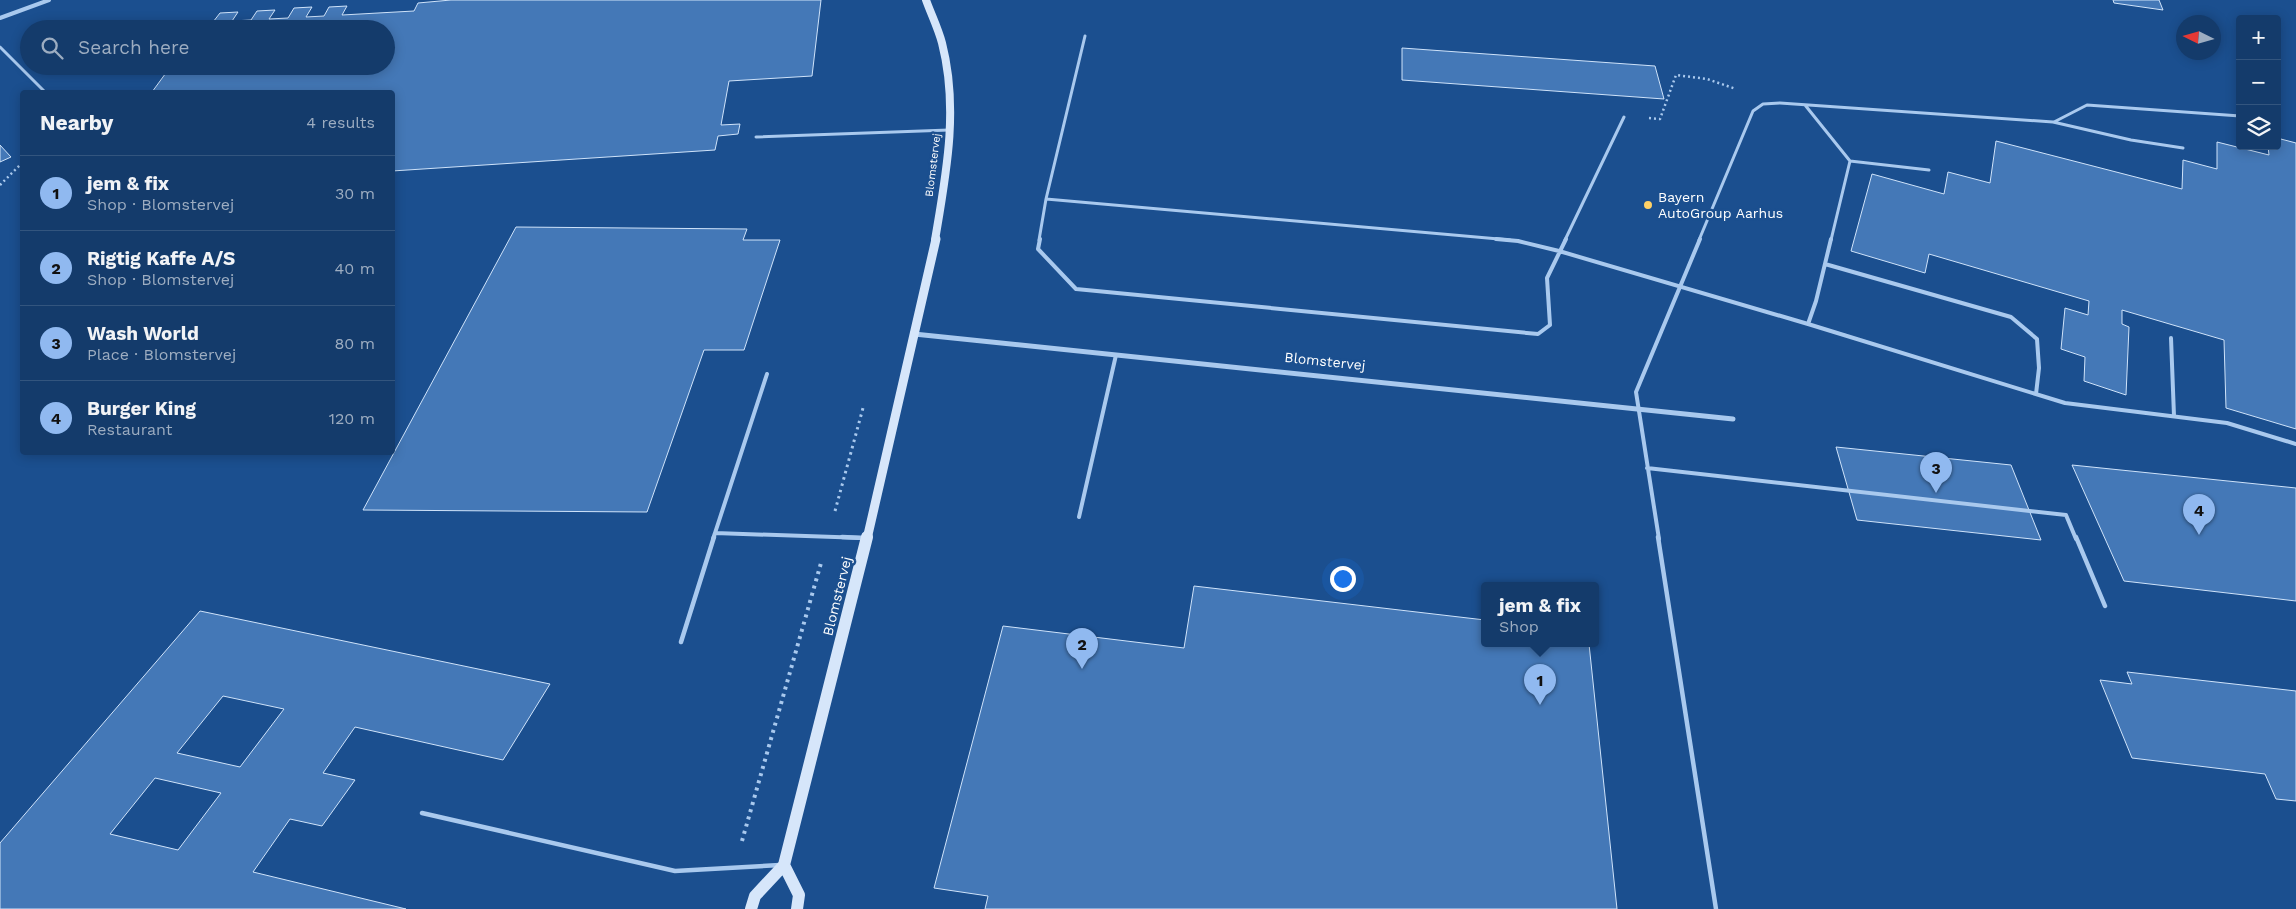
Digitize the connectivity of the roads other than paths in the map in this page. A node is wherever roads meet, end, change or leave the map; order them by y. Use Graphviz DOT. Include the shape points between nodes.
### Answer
graph roads {
  1 [pos="49,0"];
  2 [pos="926,0"];
  3 [pos="0,18"];
  4 [pos="1085,36"];
  5 [pos="0,47"];
  6 [pos="20,67"];
  7 [pos="28,75"];
  8 [pos="43,90"];
  9 [pos="1806,105"];
  10 [pos="2236,116"];
  11 [pos="1624,117"];
  12 [pos="2053,122"];
  13 [pos="951,130"];
  14 [pos="756,137"];
  15 [pos="2182,148"];
  16 [pos="1850,161"];
  17 [pos="1929,170"];
  18 [pos="1046,200"];
  19 [pos="1559,250"];
  20 [pos="1825,264"];
  21 [pos="1679,288"];
  22 [pos="1808,324"];
  23 [pos="914,334"];
  24 [pos="2171,338"];
  25 [pos="1116,355"];
  26 [pos="767,374"];
  27 [pos="2036,394"];
  28 [pos="1638,409"];
  29 [pos="2174,416"];
  30 [pos="1733,419"];
  31 [pos="2296,444"];
  32 [pos="1647,468"];
  33 [pos="1079,517"];
  34 [pos="715,532"];
  35 [pos="867,538"];
  36 [pos="2105,606"];
  37 [pos="681,642"];
  38 [pos="422,813"];
  39 [pos="784,865"];
  40 [pos="751,909"];
  41 [pos="797,909"];
  42 [pos="1716,909"];
  1 -- 3 [label="street"];
  2 -- 13 [label="street, Blomstervej" via="942,43"];
  4 -- 18 [label="lane"];
  5 -- 6 [label="lane"];
  7 -- 8 [label="lane"];
  9 -- 12 [label="lane"];
  9 -- 16 [label="lane"];
  9 -- 21 [label="lane" via="1763,104 1752,111"];
  10 -- 12 [label="lane" via="2087,104"];
  11 -- 19 [label="lane"];
  12 -- 15 [label="lane"];
  13 -- 14 [label="lane"];
  13 -- 23 [label="street, Blomstervej" via="933,255"];
  16 -- 17 [label="lane"];
  16 -- 20 [label="lane"];
  18 -- 19 [label="lane" via="1518,241"];
  18 -- 19 [label="lane" via="1038,249 1076,289 1096,291 1538,334 1550,325 1547,278"];
  19 -- 21 [label="lane"];
  20 -- 22 [label="lane"];
  20 -- 27 [label="lane" via="2010,318 2036,339 2039,368"];
  21 -- 22 [label="lane"];
  21 -- 28 [label="lane" via="1636,392"];
  22 -- 27 [label="lane"];
  23 -- 25 [label="street, Blomstervej"];
  23 -- 35 [label="street, Blomstervej"];
  24 -- 29 [label="lane"];
  25 -- 28 [label="street, Blomstervej"];
  25 -- 33 [label="lane"];
  26 -- 34 [label="lane"];
  27 -- 29 [label="lane" via="2066,403"];
  28 -- 30 [label="street, Blomstervej"];
  28 -- 32 [label="lane"];
  29 -- 31 [label="lane" via="2227,423"];
  32 -- 36 [label="lane" via="2066,515"];
  32 -- 42 [label="lane"];
  34 -- 35 [label="lane"];
  34 -- 37 [label="lane"];
  35 -- 39 [label="street, Blomstervej"];
  38 -- 39 [label="lane" via="675,871"];
  39 -- 40 [label="street, Blomstervej" via="755,896"];
  39 -- 41 [label="street" via="799,896"];
}
